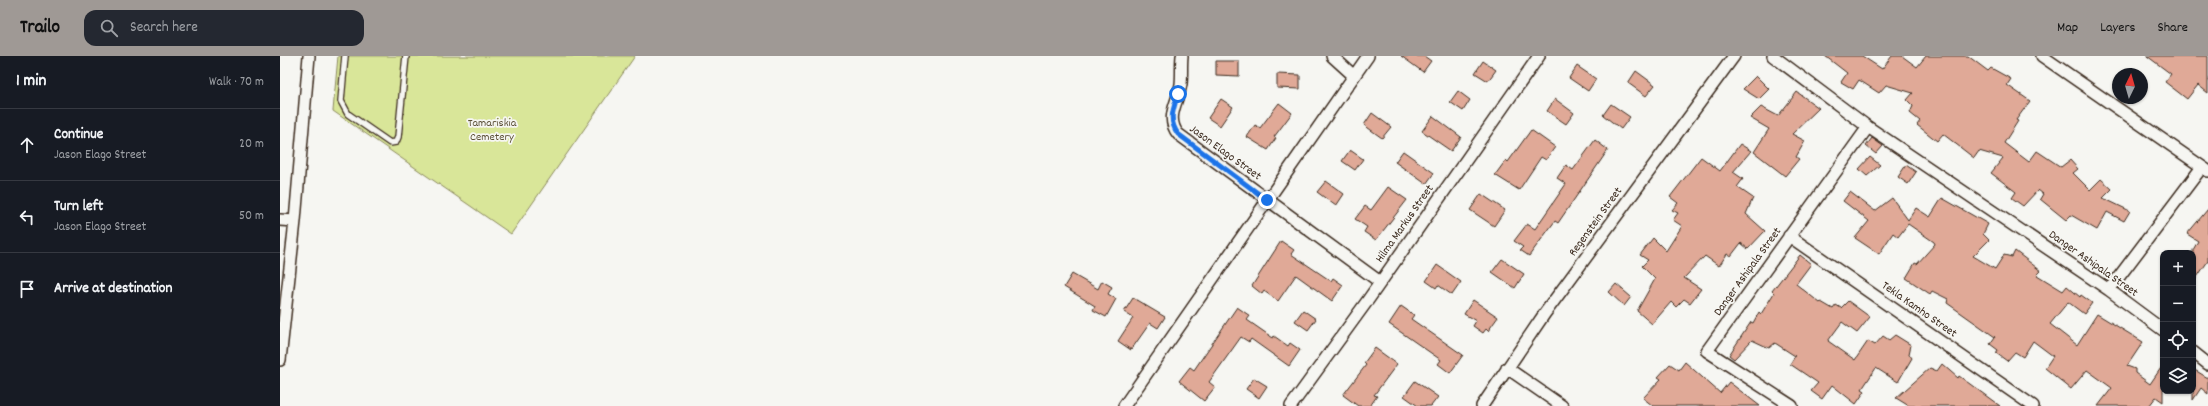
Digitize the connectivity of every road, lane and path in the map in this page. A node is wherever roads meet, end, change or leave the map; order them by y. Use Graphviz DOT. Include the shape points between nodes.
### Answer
graph roads {
  1 [pos="309,56"];
  2 [pos="345,56"];
  3 [pos="406,56"];
  4 [pos="1182,56"];
  5 [pos="1332,56"];
  6 [pos="1368,56"];
  7 [pos="1539,56"];
  8 [pos="1734,56"];
  9 [pos="1773,56"];
  10 [pos="2042,56"];
  11 [pos="1354,76"];
  12 [pos="1868,127"];
  13 [pos="2205,169"];
  14 [pos="1267,200"];
  15 [pos="280,220"];
  16 [pos="295,221"];
  17 [pos="1789,236"];
  18 [pos="1380,282"];
  19 [pos="2109,290"];
  20 [pos="2160,328"];
  21 [pos="2196,354"];
  22 [pos="280,360"];
  23 [pos="2208,364"];
  24 [pos="1507,368"];
  25 [pos="1124,406"];
  26 [pos="1290,406"];
  27 [pos="1482,406"];
  28 [pos="1562,406"];
  29 [pos="1792,406"];
  30 [pos="2033,406"];
  1 -- 16 [label="street"];
  2 -- 3 [label="lane" via="341,101 343,108 390,143 396,142 398,137"];
  4 -- 14 [label="street, Jason Elago Street" via="1181,83 1172,125 1178,134"];
  5 -- 11 [label="street"];
  6 -- 11 [label="street"];
  7 -- 18 [label="street, Hilma Markus Street"];
  8 -- 24 [label="street, Regenstein Street"];
  9 -- 12 [label="street, Danger Ashipala Street"];
  10 -- 13 [label="street"];
  11 -- 14 [label="street"];
  12 -- 17 [label="street, Danger Ashipala Street"];
  12 -- 19 [label="street, Danger Ashipala Street"];
  13 -- 19 [label="street"];
  14 -- 18 [label="street, Jason Elago Street"];
  14 -- 25 [label="street"];
  15 -- 16 [label="street"];
  16 -- 22 [label="street"];
  17 -- 29 [label="street, Danger Ashipala Street" via="1707,351"];
  17 -- 30 [label="street, Tekla Kamho Street"];
  18 -- 26 [label="street, Hilma Markus Street"];
  19 -- 20 [label="street, Danger Ashipala Street"];
  21 -- 23 [label="street"];
  24 -- 27 [label="street, Regenstein Street"];
  24 -- 28 [label="street"];
}
